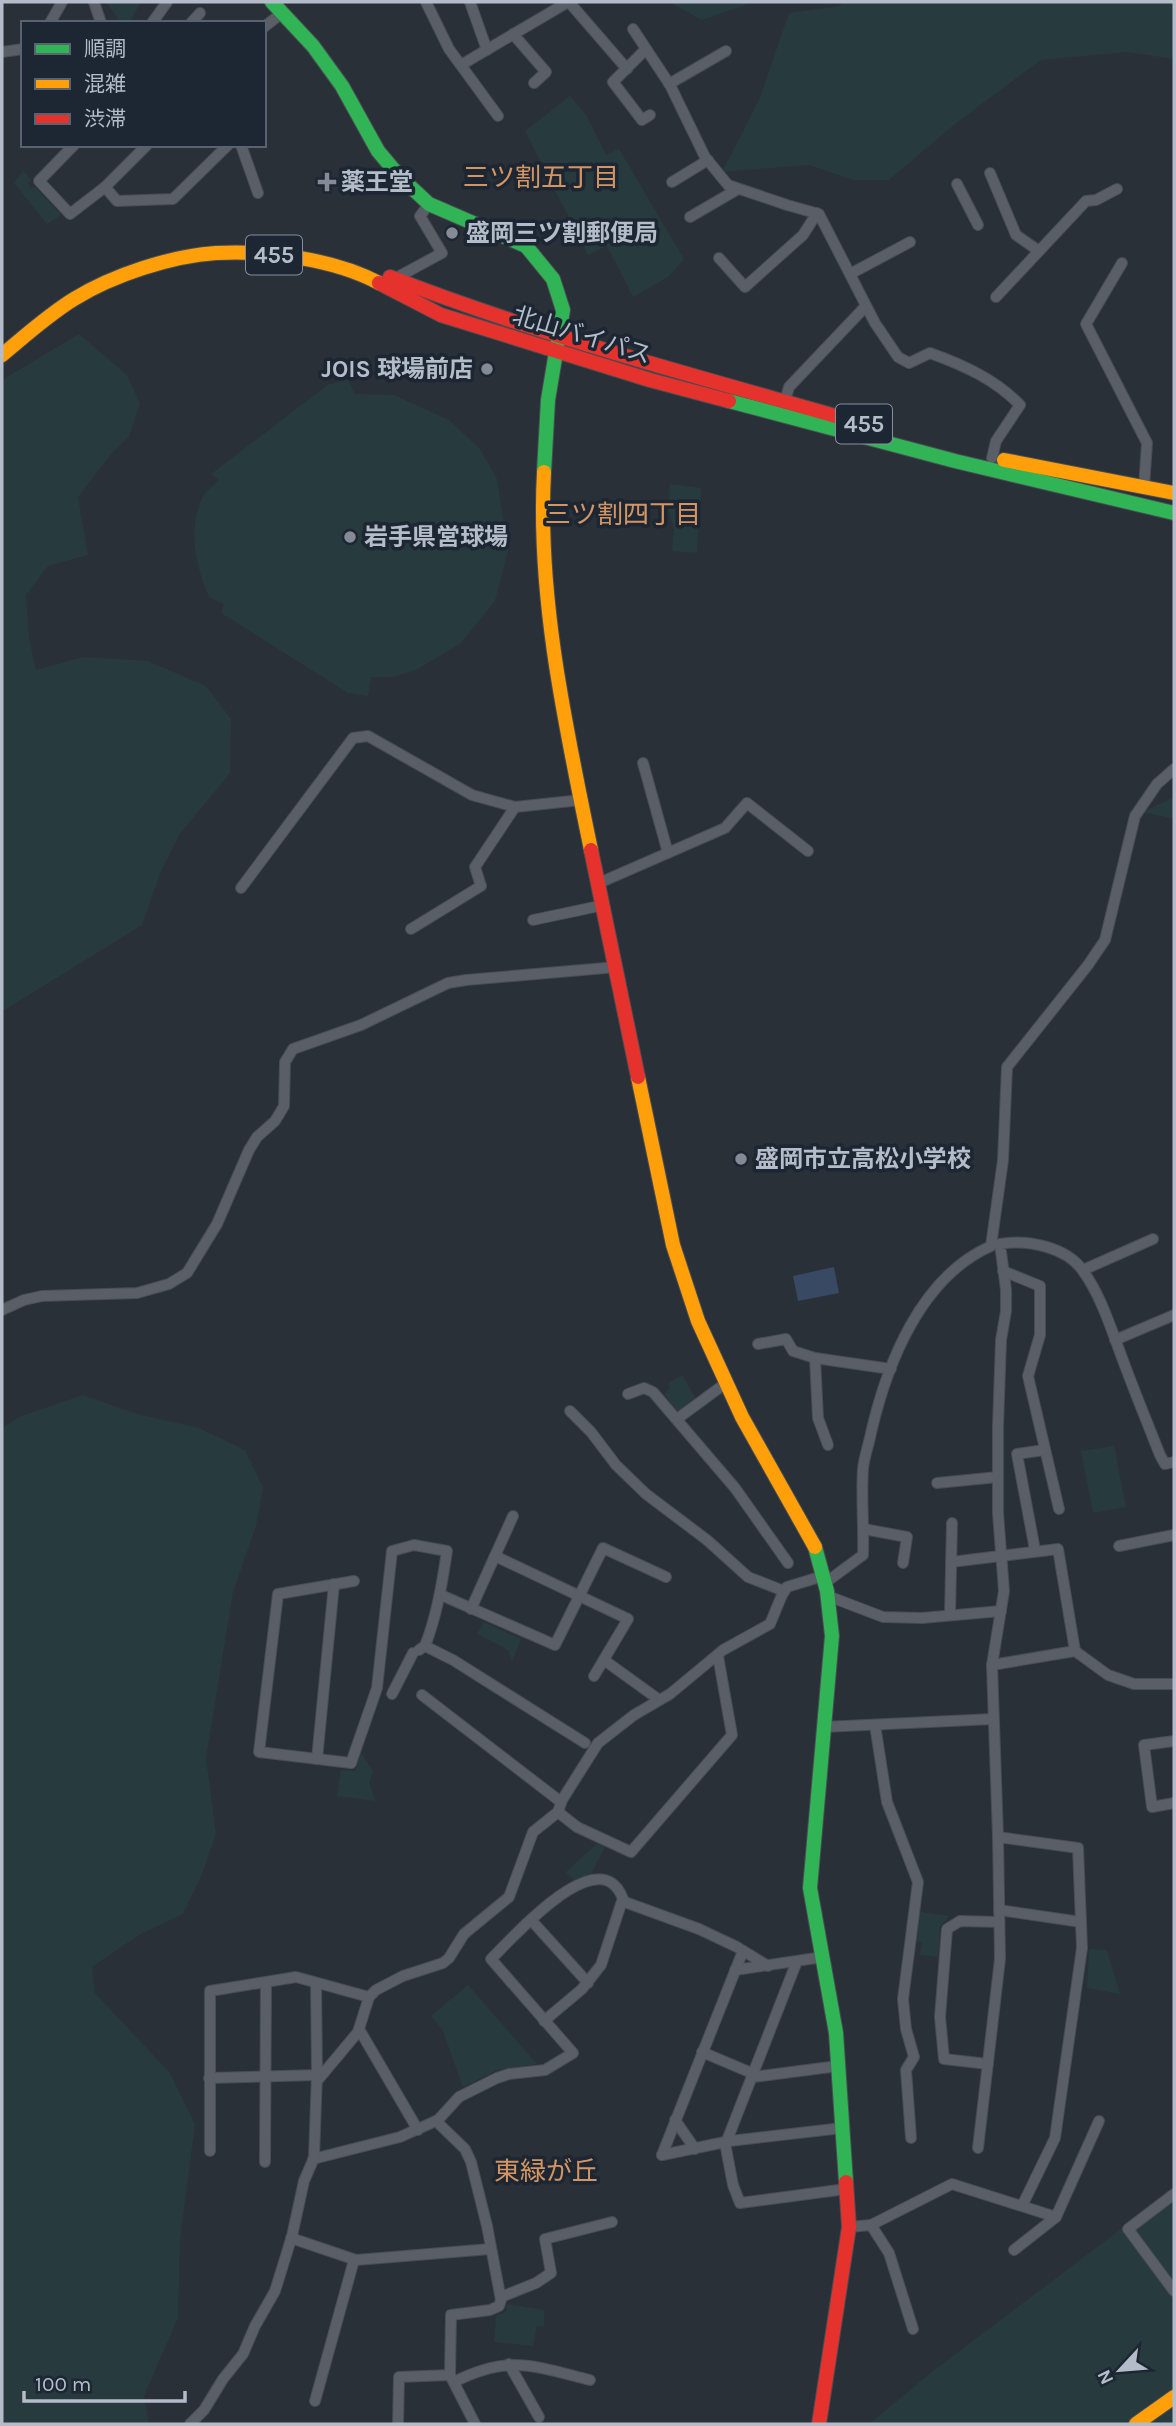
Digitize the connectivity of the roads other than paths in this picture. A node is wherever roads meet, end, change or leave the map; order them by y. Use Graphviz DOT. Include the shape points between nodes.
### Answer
graph roads {
  1 [pos="62,2"];
  2 [pos="94,2"];
  3 [pos="167,2"];
  4 [pos="426,2"];
  5 [pos="470,2"];
  6 [pos="568,2"];
  7 [pos="278,6"];
  8 [pos="200,13"];
  9 [pos="51,21"];
  10 [pos="100,21"];
  11 [pos="153,21"];
  12 [pos="193,21"];
  13 [pos="266,24"];
  14 [pos="634,29"];
  15 [pos="513,34"];
  16 [pos="21,49"];
  17 [pos="487,50"];
  18 [pos="645,50"];
  19 [pos="726,51"];
  20 [pos="2,52"];
  21 [pos="461,65"];
  22 [pos="627,69"];
  23 [pos="534,83"];
  24 [pos="669,84"];
  25 [pos="650,115"];
  26 [pos="498,116"];
  27 [pos="72,147"];
  28 [pos="145,147"];
  29 [pos="226,147"];
  30 [pos="242,147"];
  31 [pos="708,160"];
  32 [pos="990,173"];
  33 [pos="671,182"];
  34 [pos="957,184"];
  35 [pos="106,187"];
  36 [pos="738,189"];
  37 [pos="1117,189"];
  38 [pos="257,193"];
  39 [pos="429,204"];
  40 [pos="817,213"];
  41 [pos="690,217"];
  42 [pos="978,225"];
  43 [pos="910,242"];
  44 [pos="1039,251"];
  45 [pos="719,258"];
  46 [pos="1122,264"];
  47 [pos="850,274"];
  48 [pos="394,279"];
  49 [pos="996,297"];
  50 [pos="865,307"];
  51 [pos="2,341"];
  52 [pos="557,345"];
  53 [pos="2,355"];
  54 [pos="785,401"];
  55 [pos="992,458"];
  56 [pos="1144,488"];
  57 [pos="1174,493"];
  58 [pos="1174,513"];
  59 [pos="643,763"];
  60 [pos="1174,769"];
  61 [pos="581,800"];
  62 [pos="515,807"];
  63 [pos="808,851"];
  64 [pos="668,853"];
  65 [pos="599,883"];
  66 [pos="241,888"];
  67 [pos="604,905"];
  68 [pos="533,920"];
  69 [pos="411,929"];
  70 [pos="617,967"];
  71 [pos="1153,1239"];
  72 [pos="1083,1270"];
  73 [pos="1003,1271"];
  74 [pos="2,1310"];
  75 [pos="1174,1315"];
  76 [pos="1115,1340"];
  77 [pos="758,1344"];
  78 [pos="815,1358"];
  79 [pos="891,1369"];
  80 [pos="726,1383"];
  81 [pos="628,1394"];
  82 [pos="570,1411"];
  83 [pos="677,1419"];
  84 [pos="828,1445"];
  85 [pos="1044,1450"];
  86 [pos="1017,1454"];
  87 [pos="998,1455"];
  88 [pos="1174,1462"];
  89 [pos="998,1477"];
  90 [pos="937,1483"];
  91 [pos="1059,1509"];
  92 [pos="513,1516"];
  93 [pos="952,1523"];
  94 [pos="864,1529"];
  95 [pos="1174,1535"];
  96 [pos="1119,1546"];
  97 [pos="1035,1550"];
  98 [pos="495,1556"];
  99 [pos="1002,1557"];
  100 [pos="951,1562"];
  101 [pos="788,1563"];
  102 [pos="903,1563"];
  103 [pos="666,1577"];
  104 [pos="826,1578"];
  105 [pos="354,1581"];
  106 [pos="334,1584"];
  107 [pos="785,1591"];
  108 [pos="441,1595"];
  109 [pos="828,1596"];
  110 [pos="579,1597"];
  111 [pos="471,1609"];
  112 [pos="1002,1611"];
  113 [pos="950,1615"];
  114 [pos="419,1650"];
  115 [pos="1075,1651"];
  116 [pos="718,1656"];
  117 [pos="604,1660"];
  118 [pos="992,1665"];
  119 [pos="594,1676"];
  120 [pos="1174,1684"];
  121 [pos="392,1694"];
  122 [pos="422,1695"];
  123 [pos="658,1699"];
  124 [pos="993,1719"];
  125 [pos="875,1725"];
  126 [pos="823,1727"];
  127 [pos="1174,1741"];
  128 [pos="585,1743"];
  129 [pos="317,1759"];
  130 [pos="1174,1803"];
  131 [pos="559,1807"];
  132 [pos="998,1837"];
  133 [pos="624,1902"];
  134 [pos="999,1916"];
  135 [pos="532,1921"];
  136 [pos="1081,1922"];
  137 [pos="743,1951"];
  138 [pos="823,1957"];
  139 [pos="797,1962"];
  140 [pos="768,1966"];
  141 [pos="735,1970"];
  142 [pos="266,1983"];
  143 [pos="316,1983"];
  144 [pos="588,1983"];
  145 [pos="369,1997"];
  146 [pos="544,2021"];
  147 [pos="359,2029"];
  148 [pos="702,2052"];
  149 [pos="988,2064"];
  150 [pos="838,2066"];
  151 [pos="754,2075"];
  152 [pos="265,2077"];
  153 [pos="209,2078"];
  154 [pos="317,2078"];
  155 [pos="675,2120"];
  156 [pos="436,2121"];
  157 [pos="1099,2121"];
  158 [pos="842,2128"];
  159 [pos="418,2130"];
  160 [pos="911,2138"];
  161 [pos="725,2143"];
  162 [pos="978,2148"];
  163 [pos="695,2149"];
  164 [pos="210,2151"];
  165 [pos="313,2159"];
  166 [pos="265,2162"];
  167 [pos="846,2189"];
  168 [pos="1174,2194"];
  169 [pos="1021,2206"];
  170 [pos="1056,2217"];
  171 [pos="612,2222"];
  172 [pos="871,2225"];
  173 [pos="849,2227"];
  174 [pos="291,2238"];
  175 [pos="490,2249"];
  176 [pos="1014,2250"];
  177 [pos="354,2260"];
  178 [pos="1174,2291"];
  179 [pos="500,2297"];
  180 [pos="912,2329"];
  181 [pos="509,2364"];
  182 [pos="452,2378"];
  183 [pos="590,2380"];
  184 [pos="1174,2396"];
  185 [pos="315,2401"];
  186 [pos="539,2417"];
  187 [pos="190,2424"];
  188 [pos="398,2424"];
  189 [pos="475,2424"];
  190 [pos="820,2424"];
  191 [pos="1136,2424"];
  1 -- 9 [label="street"];
  2 -- 10 [label="street"];
  3 -- 11 [label="street"];
  4 -- 21 [label="street"];
  5 -- 17 [label="street"];
  6 -- 15 [label="street"];
  6 -- 22 [label="street"];
  7 -- 13 [label="street"];
  7 -- 39 [label="main road" via="345,90 378,151"];
  8 -- 12 [label="street"];
  14 -- 18 [label="street"];
  15 -- 17 [label="street"];
  15 -- 23 [label="street" via="546,72"];
  16 -- 20 [label="street"];
  17 -- 21 [label="street"];
  18 -- 22 [label="street"];
  18 -- 24 [label="street"];
  19 -- 24 [label="street"];
  21 -- 26 [label="street"];
  22 -- 25 [label="street" via="613,82 642,120"];
  24 -- 31 [label="street"];
  27 -- 35 [label="street" via="39,181 70,214"];
  28 -- 35 [label="street"];
  29 -- 35 [label="street" via="173,199 117,201"];
  30 -- 38 [label="street"];
  31 -- 33 [label="street"];
  31 -- 36 [label="street" via="728,185"];
  32 -- 44 [label="street" via="1016,234"];
  34 -- 42 [label="street"];
  36 -- 40 [label="street"];
  36 -- 41 [label="street"];
  37 -- 44 [label="street" via="1086,201"];
  39 -- 48 [label="street" via="420,216 442,253"];
  39 -- 52 [label="main road" via="526,246 553,279 563,310"];
  40 -- 45 [label="street" via="803,235 745,287"];
  40 -- 47 [label="street"];
  43 -- 47 [label="street"];
  44 -- 49 [label="street"];
  46 -- 56 [label="street" via="1086,324 1147,443"];
  47 -- 50 [label="street"];
  48 -- 51 [label="main road, 北山バイパス / 455" via="304,247 188,246 99,273 50,301"];
  48 -- 52 [label="main road, 北山バイパス / 455"];
  50 -- 54 [label="street" via="789,387"];
  50 -- 55 [label="street" via="898,356 909,363 930,352 949,359 986,378 1020,405 996,441"];
  52 -- 53 [label="main road, 北山バイパス / 455" via="441,315 349,270 272,255 216,253 120,276 75,298"];
  52 -- 54 [label="main road, 北山バイパス / 455"];
  52 -- 58 [label="main road, 北山バイパス / 455" via="650,380"];
  52 -- 61 [label="main road" via="548,400 542,546 550,624"];
  54 -- 55 [label="main road, 北山バイパス / 455"];
  55 -- 56 [label="main road, 北山バイパス / 455"];
  56 -- 57 [label="main road, 北山バイパス / 455"];
  59 -- 64 [label="street"];
  60 -- 79 [label="street" via="1157,784 1135,816 1105,940 1007,1067 1003,1160 991,1246 947,1275 919,1312"];
  61 -- 62 [label="street"];
  61 -- 65 [label="main road"];
  62 -- 66 [label="street" via="472,796 369,736 353,738"];
  62 -- 69 [label="street" via="475,867 481,886"];
  63 -- 64 [label="street" via="747,803 725,828"];
  64 -- 65 [label="street"];
  65 -- 67 [label="main road"];
  67 -- 68 [label="street"];
  67 -- 70 [label="main road"];
  70 -- 74 [label="street" via="448,984 361,1025 293,1049 285,1062 284,1106 248,1150 218,1224 187,1273 169,1284 137,1293 42,1296"];
  70 -- 80 [label="main road" via="673,1245 686,1293"];
  71 -- 72 [label="street"];
  72 -- 73 [label="street" via="1058,1252 1012,1241 1000,1244"];
  72 -- 76 [label="street"];
  73 -- 85 [label="street" via="1040,1286 1040,1335 1028,1376"];
  73 -- 87 [label="street" via="1006,1311"];
  75 -- 76 [label="street"];
  76 -- 88 [label="street" via="1164,1464"];
  77 -- 78 [label="street" via="786,1339 793,1351"];
  78 -- 79 [label="street"];
  78 -- 84 [label="street" via="818,1418"];
  79 -- 94 [label="street" via="863,1468"];
  80 -- 83 [label="street"];
  80 -- 104 [label="main road" via="815,1548"];
  81 -- 83 [label="street" via="644,1388 653,1392"];
  82 -- 107 [label="street" via="646,1494 748,1577"];
  83 -- 101 [label="street" via="735,1488"];
  85 -- 86 [label="street"];
  85 -- 91 [label="street"];
  86 -- 87 [label="street"];
  86 -- 97 [label="street"];
  87 -- 89 [label="street"];
  89 -- 90 [label="street"];
  89 -- 99 [label="street"];
  92 -- 98 [label="street"];
  93 -- 100 [label="street"];
  94 -- 102 [label="street" via="907,1537"];
  94 -- 104 [label="street" via="863,1555"];
  95 -- 96 [label="street"];
  97 -- 99 [label="street"];
  97 -- 115 [label="street" via="1058,1549"];
  98 -- 110 [label="street"];
  98 -- 111 [label="street"];
  99 -- 100 [label="street"];
  99 -- 112 [label="street"];
  100 -- 113 [label="street"];
  103 -- 110 [label="street" via="603,1548"];
  104 -- 107 [label="street"];
  104 -- 109 [label="main road"];
  105 -- 106 [label="street"];
  106 -- 129 [label="street"];
  106 -- 129 [label="street" via="278,1594 259,1752"];
  107 -- 116 [label="street" via="770,1624"];
  108 -- 111 [label="street"];
  108 -- 114 [label="street"];
  108 -- 129 [label="street" via="447,1551 414,1545 392,1551 384,1577 377,1688 351,1763"];
  109 -- 113 [label="street" via="883,1617"];
  109 -- 126 [label="main road" via="832,1636"];
  110 -- 111 [label="street" via="555,1645"];
  110 -- 117 [label="street" via="628,1619"];
  112 -- 113 [label="street"];
  112 -- 118 [label="street"];
  114 -- 121 [label="street"];
  114 -- 128 [label="street" via="453,1660"];
  115 -- 118 [label="street"];
  115 -- 120 [label="street" via="1108,1675 1134,1684"];
  116 -- 123 [label="street"];
  116 -- 131 [label="street" via="732,1735 631,1852 577,1828"];
  117 -- 119 [label="street"];
  117 -- 123 [label="street"];
  118 -- 124 [label="street"];
  122 -- 131 [label="street"];
  123 -- 131 [label="street" via="598,1743"];
  124 -- 125 [label="street"];
  124 -- 132 [label="street"];
  125 -- 126 [label="street"];
  125 -- 160 [label="street" via="887,1802 918,1882 904,1999 914,2057 906,2070"];
  126 -- 138 [label="main road" via="810,1888"];
  127 -- 130 [label="street" via="1144,1745 1152,1807"];
  131 -- 145 [label="street" via="533,1832 509,1897 464,1934 449,1958 388,1982"];
  132 -- 134 [label="street"];
  132 -- 136 [label="street" via="1078,1848"];
  133 -- 135 [label="street" via="610,1883 594,1879 564,1892"];
  133 -- 137 [label="street" via="699,1929"];
  133 -- 144 [label="street" via="601,1965"];
  134 -- 136 [label="street"];
  134 -- 149 [label="street" via="1000,1959"];
  134 -- 149 [label="street" via="960,1922 947,1929 940,2017 944,2059"];
  135 -- 144 [label="street"];
  135 -- 146 [label="street" via="491,1959"];
  136 -- 169 [label="street" via="1082,1948 1055,2138"];
  137 -- 140 [label="street"];
  137 -- 141 [label="street"];
  138 -- 139 [label="street"];
  138 -- 150 [label="main road"];
  139 -- 140 [label="street"];
  139 -- 151 [label="street"];
  140 -- 141 [label="street"];
  141 -- 148 [label="street"];
  142 -- 143 [label="street" via="296,1976"];
  142 -- 152 [label="street"];
  142 -- 153 [label="street" via="210,1991"];
  143 -- 145 [label="street"];
  143 -- 154 [label="street"];
  144 -- 146 [label="street"];
  145 -- 147 [label="street"];
  146 -- 156 [label="street" via="573,2053 545,2070 498,2078 459,2098"];
  147 -- 154 [label="street"];
  147 -- 159 [label="street"];
  148 -- 151 [label="street"];
  148 -- 155 [label="street"];
  149 -- 162 [label="street"];
  150 -- 151 [label="street"];
  150 -- 158 [label="main road"];
  151 -- 161 [label="street"];
  152 -- 153 [label="street"];
  152 -- 154 [label="street"];
  152 -- 166 [label="street"];
  153 -- 164 [label="street"];
  154 -- 165 [label="street"];
  155 -- 163 [label="street"];
  155 -- 163 [label="street" via="662,2155"];
  156 -- 159 [label="street"];
  156 -- 175 [label="street" via="465,2149 471,2162"];
  157 -- 170 [label="street"];
  158 -- 161 [label="street"];
  158 -- 167 [label="main road"];
  159 -- 165 [label="street"];
  161 -- 163 [label="street"];
  161 -- 167 [label="street" via="740,2203"];
  165 -- 174 [label="street"];
  167 -- 173 [label="main road"];
  168 -- 178 [label="street" via="1128,2229"];
  169 -- 170 [label="street"];
  169 -- 172 [label="street" via="952,2184"];
  170 -- 176 [label="street"];
  171 -- 179 [label="street" via="545,2239 551,2273"];
  172 -- 173 [label="street"];
  172 -- 180 [label="street" via="889,2253"];
  173 -- 190 [label="main road"];
  174 -- 177 [label="street"];
  174 -- 187 [label="street" via="275,2291 243,2354"];
  175 -- 177 [label="street"];
  175 -- 179 [label="street"];
  177 -- 185 [label="street"];
  179 -- 182 [label="street" via="499,2306 490,2310 451,2315"];
  181 -- 182 [label="street"];
  181 -- 183 [label="street"];
  181 -- 186 [label="street"];
  182 -- 188 [label="street" via="399,2376"];
  182 -- 189 [label="street"];
  184 -- 191 [label="main road"];
}
